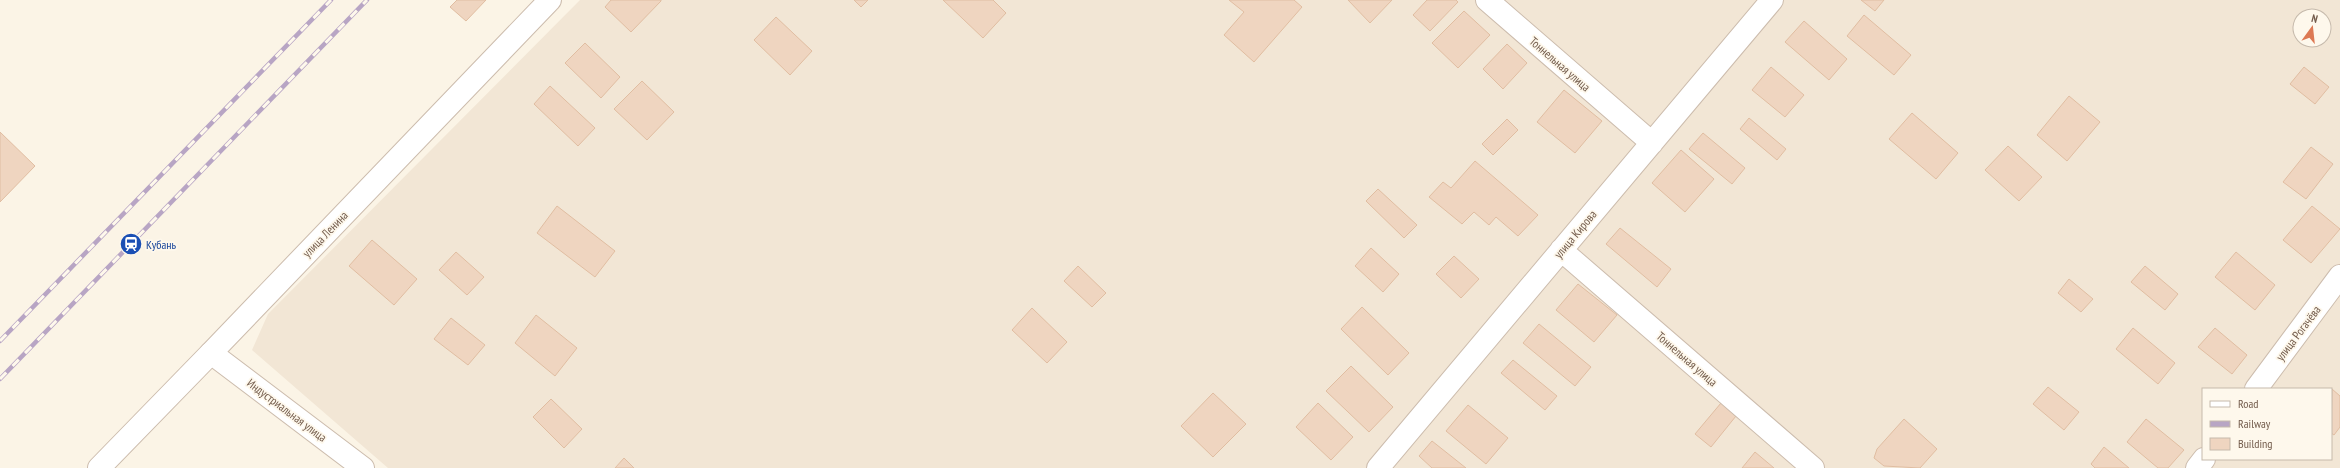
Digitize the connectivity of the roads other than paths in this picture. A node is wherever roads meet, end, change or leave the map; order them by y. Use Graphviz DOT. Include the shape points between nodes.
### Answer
graph roads {
  1 [pos="550,0"];
  2 [pos="1487,0"];
  3 [pos="1772,0"];
  4 [pos="1652,143"];
  5 [pos="1561,250"];
  6 [pos="2340,276"];
  7 [pos="211,353"];
  8 [pos="2257,388"];
  9 [pos="99,468"];
  10 [pos="363,468"];
  11 [pos="1378,468"];
  12 [pos="1813,468"];
  1 -- 7 [label="street, улица Ленина"];
  2 -- 4 [label="street, Тоннельная улица"];
  3 -- 4 [label="street, улица Кирова"];
  4 -- 5 [label="street, улица Кирова"];
  5 -- 11 [label="street, улица Кирова"];
  5 -- 12 [label="street, Тоннельная улица"];
  6 -- 8 [label="street, улица Рогачёва"];
  7 -- 9 [label="street, улица Ленина"];
  7 -- 10 [label="street, Индустриальная улица"];
}
